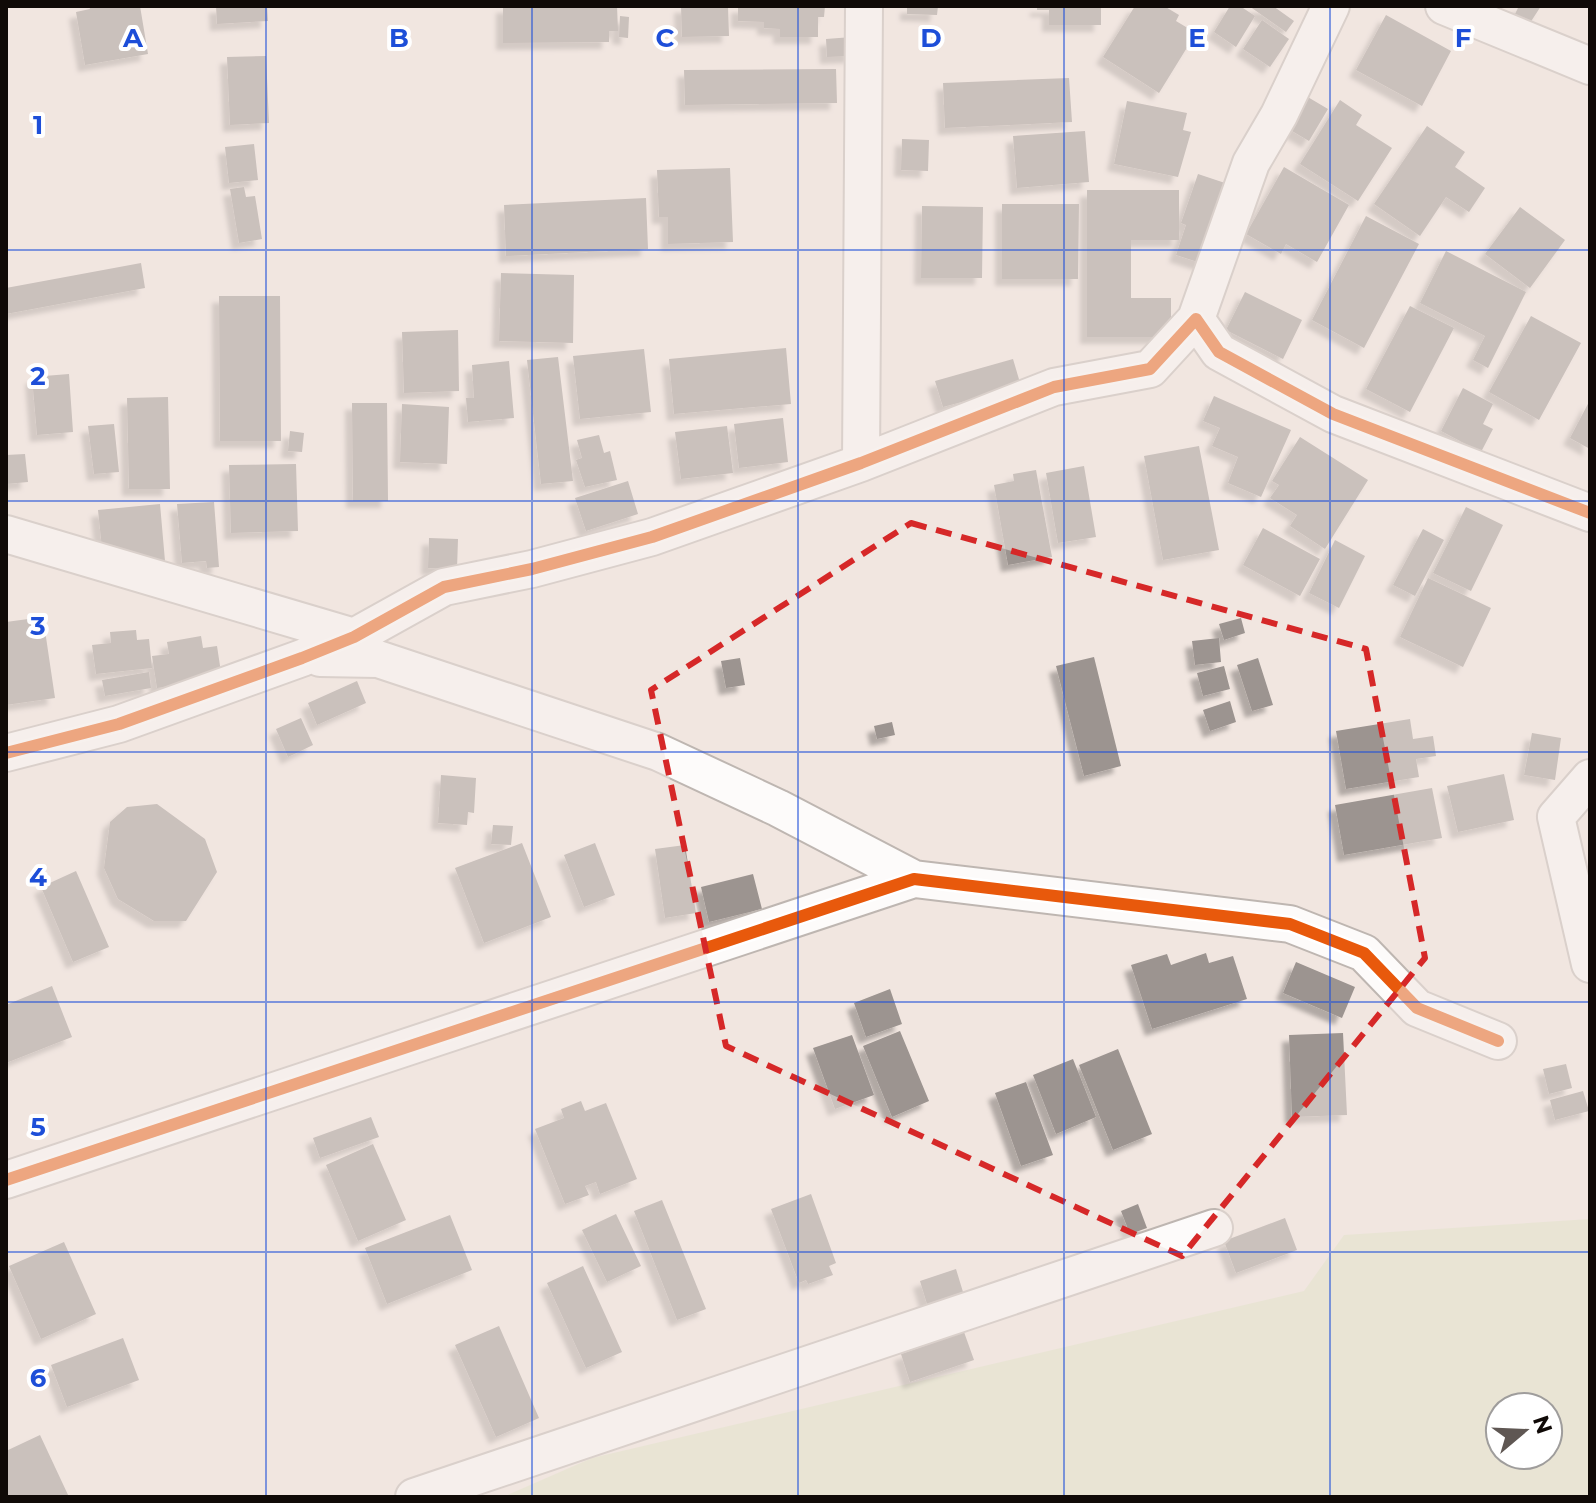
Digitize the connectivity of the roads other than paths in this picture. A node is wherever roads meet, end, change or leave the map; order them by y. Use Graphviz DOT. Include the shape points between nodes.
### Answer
graph roads {
  1 [pos="864,6"];
  2 [pos="1331,6"];
  3 [pos="1444,6"];
  4 [pos="1590,66"];
  5 [pos="1196,319"];
  6 [pos="861,463"];
  7 [pos="1590,513"];
  8 [pos="6,534"];
  9 [pos="354,637"];
  10 [pos="302,658"];
  11 [pos="6,753"];
  12 [pos="1590,778"];
  13 [pos="914,879"];
  14 [pos="1590,964"];
  15 [pos="1498,1041"];
  16 [pos="6,1180"];
  17 [pos="1214,1228"];
  18 [pos="414,1497"];
  1 -- 6 [label="street"];
  2 -- 5 [label="street" via="1251,163"];
  3 -- 4 [label="street"];
  5 -- 6 [label="street" via="1150,369 1054,387"];
  5 -- 7 [label="street" via="1219,352 1333,414"];
  6 -- 9 [label="street" via="652,537 444,587"];
  8 -- 9 [label="street"];
  9 -- 10 [label="street"];
  10 -- 11 [label="street" via="119,724"];
  10 -- 13 [label="street" via="378,659 658,752"];
  12 -- 14 [label="street" via="1556,817"];
  13 -- 15 [label="street" via="1290,924 1364,953 1417,1008"];
  13 -- 16 [label="street"];
  17 -- 18 [label="street"];
}
